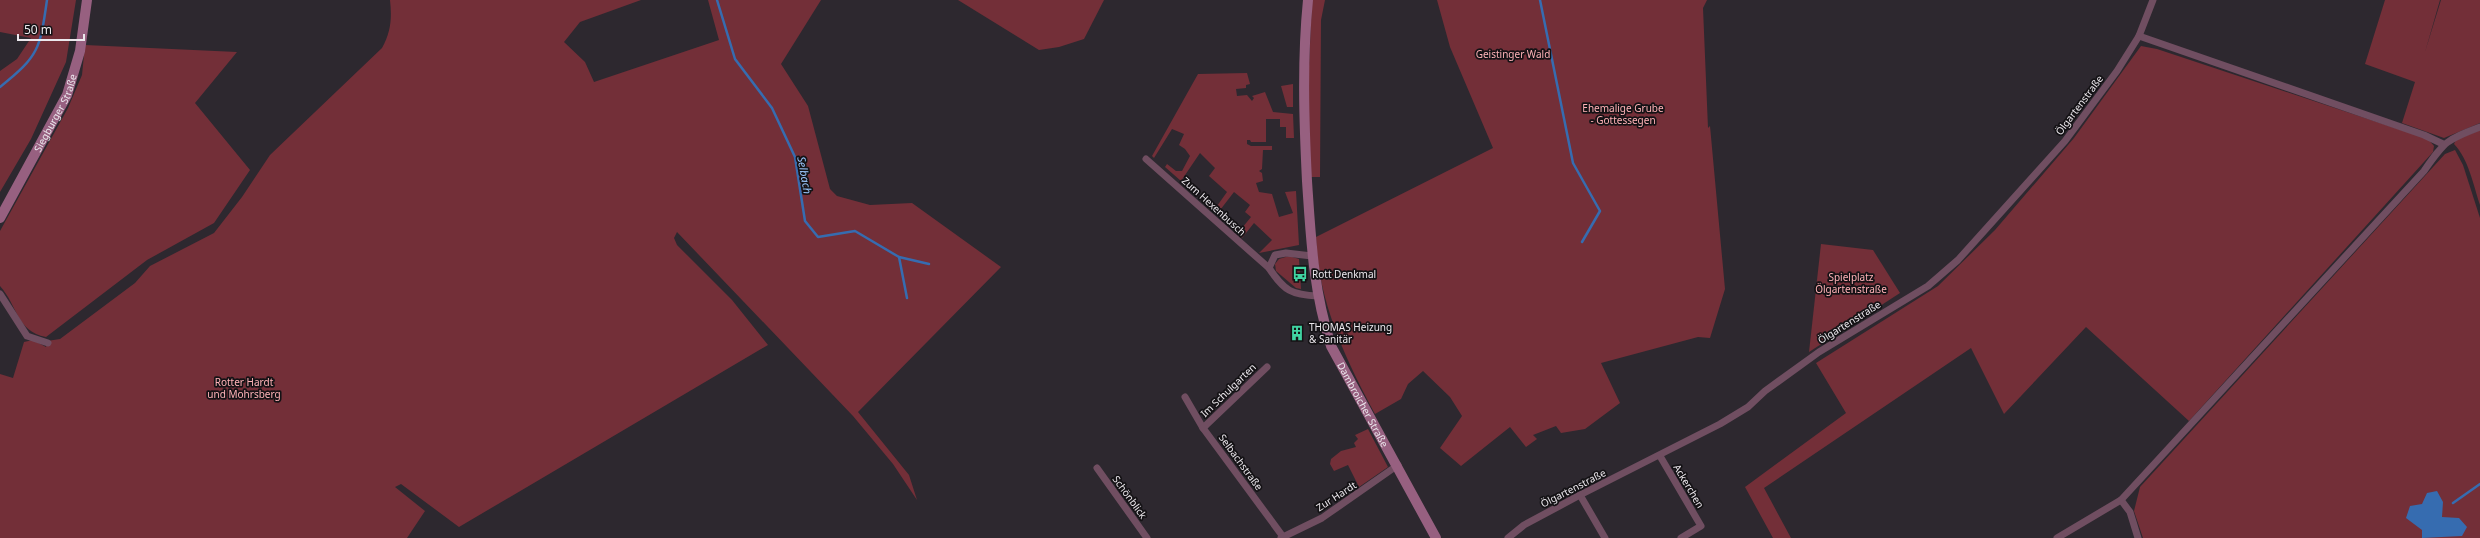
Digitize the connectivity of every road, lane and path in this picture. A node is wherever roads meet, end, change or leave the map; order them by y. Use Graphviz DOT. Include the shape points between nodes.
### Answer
graph roads {
  1 [pos="87,0"];
  2 [pos="1308,0"];
  3 [pos="2152,0"];
  4 [pos="2139,36"];
  5 [pos="2480,127"];
  6 [pos="2443,144"];
  7 [pos="1146,159"];
  8 [pos="0,218"];
  9 [pos="1312,256"];
  10 [pos="1269,268"];
  11 [pos="0,294"];
  12 [pos="1318,296"];
  13 [pos="48,343"];
  14 [pos="1267,367"];
  15 [pos="1185,397"];
  16 [pos="1203,428"];
  17 [pos="1660,456"];
  18 [pos="1398,466"];
  19 [pos="1097,468"];
  20 [pos="1580,495"];
  21 [pos="2121,500"];
  22 [pos="1147,538"];
  23 [pos="1283,538"];
  24 [pos="1436,538"];
  25 [pos="1508,538"];
  26 [pos="1605,538"];
  27 [pos="1681,538"];
  28 [pos="2057,538"];
  29 [pos="2138,538"];
  1 -- 8 [label="street, Siegburger Straße" via="80,51 67,95"];
  2 -- 9 [label="street, Dambroicher Straße" via="1304,126"];
  3 -- 4 [label="street, Ölgartenstraße"];
  4 -- 6 [label="street" via="2424,135"];
  4 -- 17 [label="street, Ölgartenstraße" via="2117,71 2065,141 1958,260 1928,286 1809,359 1765,391 1748,407 1706,433"];
  5 -- 6 [label="street"];
  6 -- 21 [label="street" via="2424,170"];
  7 -- 10 [label="street, Zum Hexenbusch"];
  9 -- 10 [label="street" via="1286,253 1275,255"];
  9 -- 12 [label="street, Dambroicher Straße"];
  10 -- 12 [label="street, Zum Hexenbusch" via="1285,287 1298,295"];
  11 -- 13 [label="street" via="27,336"];
  12 -- 18 [label="street, Dambroicher Straße" via="1331,346"];
  14 -- 16 [label="street, Im Schulgarten"];
  15 -- 16 [label="street, Selbachstraße"];
  16 -- 23 [label="street, Selbachstraße"];
  17 -- 20 [label="street, Ölgartenstraße"];
  17 -- 27 [label="street, Ackerchen" via="1701,526"];
  18 -- 23 [label="street, Zur Hardt" via="1322,518"];
  18 -- 24 [label="street, Dambroicher Straße"];
  19 -- 22 [label="street, Schönblick"];
  20 -- 25 [label="street, Ölgartenstraße" via="1524,525"];
  20 -- 26 [label="street"];
  21 -- 28 [label="street"];
  21 -- 29 [label="street" via="2130,512"];
}
